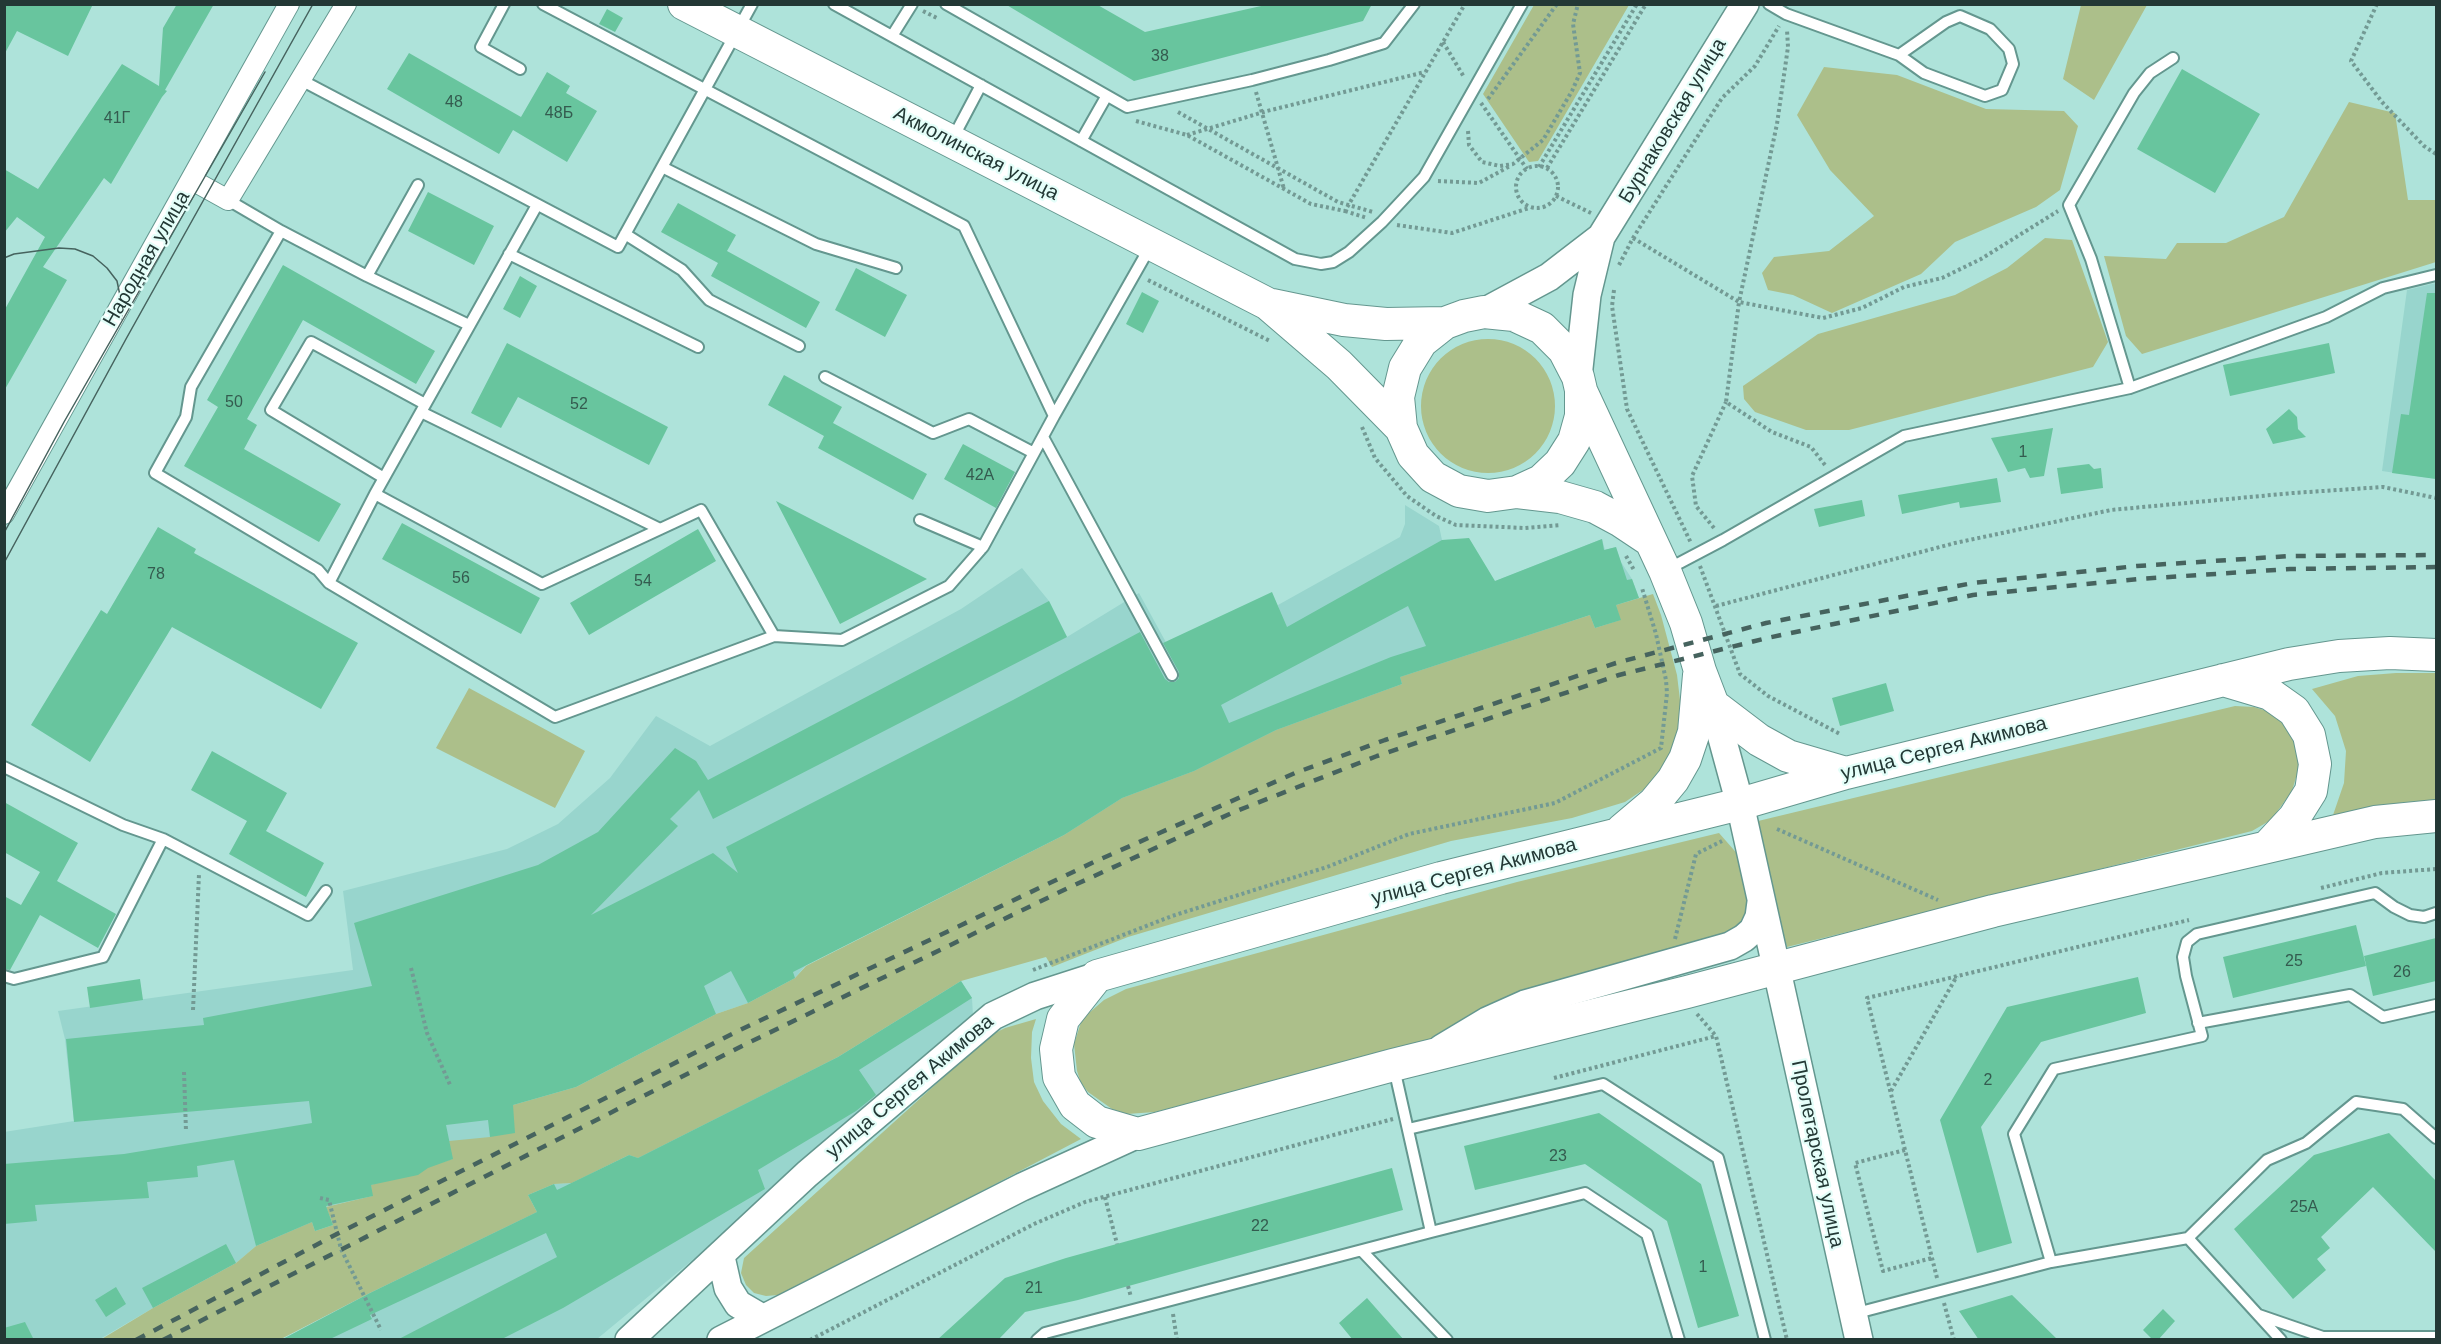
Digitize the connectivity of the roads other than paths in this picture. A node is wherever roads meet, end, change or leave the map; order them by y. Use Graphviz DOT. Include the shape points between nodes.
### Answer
graph roads {
  1 [pos="289,4"];
  2 [pos="346,4"];
  3 [pos="504,4"];
  4 [pos="543,4"];
  5 [pos="684,4"];
  6 [pos="752,4"];
  7 [pos="834,4"];
  8 [pos="912,4"];
  9 [pos="946,4"];
  10 [pos="1414,4"];
  11 [pos="1522,4"];
  12 [pos="1744,4"];
  13 [pos="1769,4"];
  14 [pos="736,32"];
  15 [pos="892,36"];
  16 [pos="1899,55"];
  17 [pos="2173,58"];
  18 [pos="520,69"];
  19 [pos="301,80"];
  20 [pos="981,86"];
  21 [pos="705,90"];
  22 [pos="1106,97"];
  23 [pos="951,141"];
  24 [pos="1081,141"];
  25 [pos="662,167"];
  26 [pos="192,180"];
  27 [pos="418,185"];
  28 [pos="228,200"];
  29 [pos="537,205"];
  30 [pos="1597,226"];
  31 [pos="281,231"];
  32 [pos="625,234"];
  33 [pos="1152,244"];
  34 [pos="509,254"];
  35 [pos="896,268"];
  36 [pos="2436,275"];
  37 [pos="367,276"];
  38 [pos="1269,304"];
  39 [pos="1484,312"];
  40 [pos="1445,323"];
  41 [pos="469,325"];
  42 [pos="799,346"];
  43 [pos="698,347"];
  44 [pos="825,377"];
  45 [pos="1579,383"];
  46 [pos="2130,388"];
  47 [pos="423,408"];
  48 [pos="1054,416"];
  49 [pos="1401,428"];
  50 [pos="1043,437"];
  51 [pos="1034,453"];
  52 [pos="384,478"];
  53 [pos="1517,492"];
  54 [pos="375,494"];
  55 [pos="4,514"];
  56 [pos="920,520"];
  57 [pos="660,529"];
  58 [pos="1651,541"];
  59 [pos="983,547"];
  60 [pos="1665,571"];
  61 [pos="329,583"];
  62 [pos="774,636"];
  63 [pos="2436,655"];
  64 [pos="1700,671"];
  65 [pos="1172,675"];
  66 [pos="2222,680"];
  67 [pos="1713,705"];
  68 [pos="4,767"];
  69 [pos="1846,773"];
  70 [pos="1740,804"];
  71 [pos="2436,816"];
  72 [pos="1616,835"];
  73 [pos="163,839"];
  74 [pos="2268,846"];
  75 [pos="326,891"];
  76 [pos="1761,902"];
  77 [pos="2436,914"];
  78 [pos="1776,969"];
  79 [pos="4,976"];
  80 [pos="1096,976"];
  81 [pos="2436,1005"];
  82 [pos="2198,1023"];
  83 [pos="1425,1058"];
  84 [pos="1393,1065"];
  85 [pos="1408,1129"];
  86 [pos="1138,1134"];
  87 [pos="2436,1138"];
  88 [pos="1431,1232"];
  89 [pos="2188,1238"];
  90 [pos="1362,1251"];
  91 [pos="721,1257"];
  92 [pos="2051,1262"];
  93 [pos="2259,1315"];
  94 [pos="762,1318"];
  95 [pos="1855,1332"];
  96 [pos="2436,1337"];
  97 [pos="629,1340"];
  98 [pos="721,1340"];
  99 [pos="1037,1340"];
  100 [pos="1447,1340"];
  101 [pos="1679,1340"];
  102 [pos="1765,1340"];
  103 [pos="2281,1340"];
  1 -- 26 [label="street, Народная улица"];
  2 -- 19 [label="street"];
  3 -- 18 [label="lane" via="481,46"];
  4 -- 21 [label="lane"];
  5 -- 14 [label="main road, Акмолинская улица"];
  6 -- 14 [label="lane"];
  7 -- 15 [label="lane"];
  8 -- 15 [label="lane"];
  9 -- 22 [label="lane"];
  10 -- 22 [label="lane" via="1384,43 1329,60 1127,107"];
  11 -- 24 [label="lane" via="1424,177 1385,219 1333,262 1295,259"];
  12 -- 30 [label="main road, Бурнаковская улица"];
  13 -- 16 [label="lane" via="1786,14"];
  14 -- 21 [label="lane"];
  14 -- 23 [label="main road, Акмолинская улица"];
  15 -- 20 [label="lane"];
  16 -- 16 [label="lane" via="1924,73 1985,96 2002,90 2013,64 2010,49 1990,29 1960,16"];
  17 -- 46 [label="lane" via="2150,73 2134,93 2069,205 2091,259"];
  19 -- 28 [label="street"];
  19 -- 29 [label="lane"];
  20 -- 23 [label="lane"];
  20 -- 24 [label="lane"];
  21 -- 25 [label="lane"];
  21 -- 48 [label="lane" via="964,226"];
  22 -- 24 [label="lane"];
  23 -- 33 [label="main road, Акмолинская улица"];
  25 -- 32 [label="lane"];
  25 -- 35 [label="lane" via="816,244"];
  26 -- 28 [label="street"];
  26 -- 55 [label="street, Народная улица"];
  27 -- 37 [label="lane"];
  28 -- 31 [label="lane"];
  29 -- 32 [label="lane" via="618,248"];
  29 -- 34 [label="lane"];
  30 -- 39 [label="main road" via="1549,278"];
  30 -- 45 [label="main road"];
  31 -- 37 [label="lane"];
  31 -- 61 [label="lane" via="191,387 186,417 155,473 318,570"];
  32 -- 42 [label="lane" via="682,270 709,300"];
  33 -- 38 [label="main road, Акмолинская улица"];
  33 -- 48 [label="lane"];
  34 -- 41 [label="lane"];
  34 -- 43 [label="lane"];
  36 -- 46 [label="lane" via="2383,288 2326,317"];
  37 -- 41 [label="lane"];
  38 -- 40 [label="main road" via="1344,320"];
  38 -- 49 [label="main road" via="1339,365"];
  39 -- 40 [label="main road"];
  39 -- 45 [label="main road" via="1514,315 1542,328 1564,350"];
  40 -- 49 [label="main road" via="1422,342 1405,368 1398,397"];
  41 -- 47 [label="lane"];
  44 -- 51 [label="lane" via="933,433 969,419"];
  45 -- 53 [label="main road" via="1581,416 1574,441 1560,464 1541,481"];
  45 -- 58 [label="main road"];
  46 -- 60 [label="lane" via="1904,436"];
  47 -- 52 [label="lane"];
  47 -- 52 [label="lane" via="311,342 271,410"];
  47 -- 57 [label="lane"];
  48 -- 50 [label="lane"];
  49 -- 53 [label="main road" via="1413,455 1433,477 1459,491 1488,496"];
  50 -- 51 [label="lane"];
  50 -- 65 [label="lane"];
  51 -- 59 [label="lane"];
  52 -- 54 [label="lane"];
  53 -- 58 [label="main road" via="1560,497 1595,507"];
  54 -- 57 [label="lane" via="542,584"];
  54 -- 61 [label="lane"];
  56 -- 59 [label="lane"];
  57 -- 62 [label="lane" via="701,510"];
  58 -- 60 [label="main road"];
  59 -- 62 [label="lane" via="949,585 842,640"];
  60 -- 64 [label="main road"];
  61 -- 62 [label="lane" via="555,717"];
  63 -- 66 [label="main road, улица Сергея Акимова" via="2339,656"];
  64 -- 67 [label="main road"];
  64 -- 72 [label="main road" via="1694,732 1685,759 1654,802"];
  66 -- 69 [label="main road, улица Сергея Акимова"];
  66 -- 74 [label="main road" via="2270,694 2294,711 2309,735 2315,764 2311,791 2294,818"];
  67 -- 69 [label="main road" via="1759,740 1788,756"];
  67 -- 70 [label="main road, Пролетарская улица"];
  68 -- 73 [label="lane" via="123,825"];
  69 -- 70 [label="main road, улица Сергея Акимова"];
  70 -- 72 [label="main road, улица Сергея Акимова"];
  70 -- 76 [label="main road, Пролетарская улица"];
  71 -- 74 [label="main road" via="2375,822"];
  72 -- 80 [label="main road, улица Сергея Акимова" via="1441,878"];
  73 -- 75 [label="lane" via="308,915"];
  73 -- 79 [label="lane" via="103,957 14,979"];
  74 -- 78 [label="main road" via="1993,911"];
  76 -- 78 [label="main road, Пролетарская улица"];
  76 -- 83 [label="main road" via="1753,930 1730,946 1525,1004 1487,1021"];
  77 -- 82 [label="lane" via="2410,915 2375,893 2197,934 2187,942 2183,957"];
  78 -- 83 [label="main road"];
  78 -- 95 [label="main road, Пролетарская улица"];
  80 -- 86 [label="main road" via="1063,1019 1056,1048 1059,1077 1075,1105 1097,1122"];
  80 -- 91 [label="main road, улица Сергея Акимова" via="1035,996 993,1016 807,1174"];
  81 -- 82 [label="lane" via="2383,1017 2350,995"];
  82 -- 92 [label="lane" via="2202,1036 2054,1069 2014,1134"];
  83 -- 84 [label="main road"];
  84 -- 85 [label="lane"];
  84 -- 86 [label="main road"];
  85 -- 88 [label="lane"];
  85 -- 102 [label="lane" via="1603,1084 1718,1158"];
  86 -- 94 [label="main road" via="1083,1157"];
  87 -- 89 [label="lane" via="2403,1109 2356,1102 2306,1143 2267,1160"];
  88 -- 90 [label="lane"];
  88 -- 101 [label="lane" via="1585,1193 1647,1234"];
  89 -- 92 [label="lane"];
  89 -- 93 [label="lane"];
  90 -- 99 [label="lane" via="1045,1333"];
  90 -- 100 [label="lane"];
  91 -- 94 [label="main road" via="728,1288 738,1304"];
  91 -- 97 [label="main road, улица Сергея Акимова"];
  92 -- 95 [label="lane" via="1940,1291"];
  93 -- 96 [label="lane" via="2323,1337"];
  93 -- 103 [label="lane"];
  94 -- 98 [label="main road"];
}
